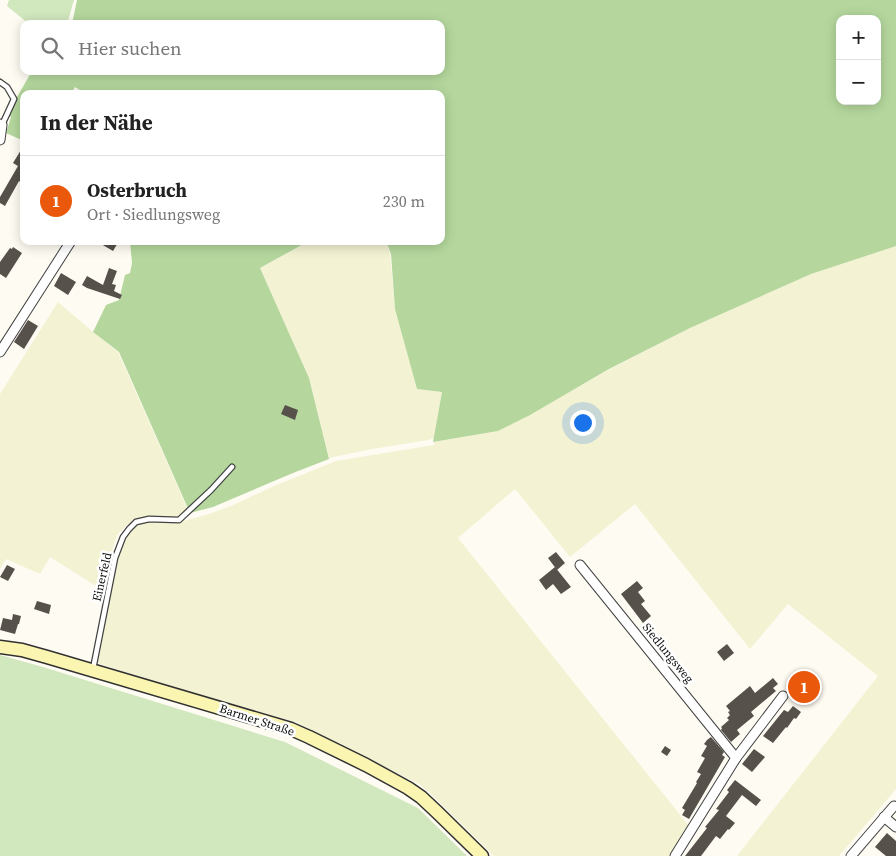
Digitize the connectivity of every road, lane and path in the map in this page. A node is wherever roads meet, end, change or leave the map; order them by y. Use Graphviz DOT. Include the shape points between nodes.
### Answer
graph roads {
  1 [pos="0,82"];
  2 [pos="1,124"];
  3 [pos="0,140"];
  4 [pos="68,245"];
  5 [pos="0,352"];
  6 [pos="232,467"];
  7 [pos="580,565"];
  8 [pos="0,647"];
  9 [pos="93,670"];
  10 [pos="783,696"];
  11 [pos="736,758"];
  12 [pos="894,806"];
  13 [pos="884,817"];
  14 [pos="896,827"];
  15 [pos="856,854"];
  16 [pos="482,856"];
  17 [pos="675,856"];
  1 -- 2 [label="lane" via="8,87 14,99"];
  2 -- 3 [label="street"];
  4 -- 5 [label="street"];
  6 -- 9 [label="lane, Einerfeld" via="179,520 136,522 123,537 115,558"];
  7 -- 11 [label="street, Siedlungsweg"];
  8 -- 9 [label="main road, Barmer Straße"];
  9 -- 16 [label="main road, Barmer Straße" via="309,737 421,797"];
  10 -- 11 [label="street"];
  11 -- 17 [label="street"];
  12 -- 13 [label="street"];
  13 -- 14 [label="street"];
  13 -- 15 [label="street"];
}
